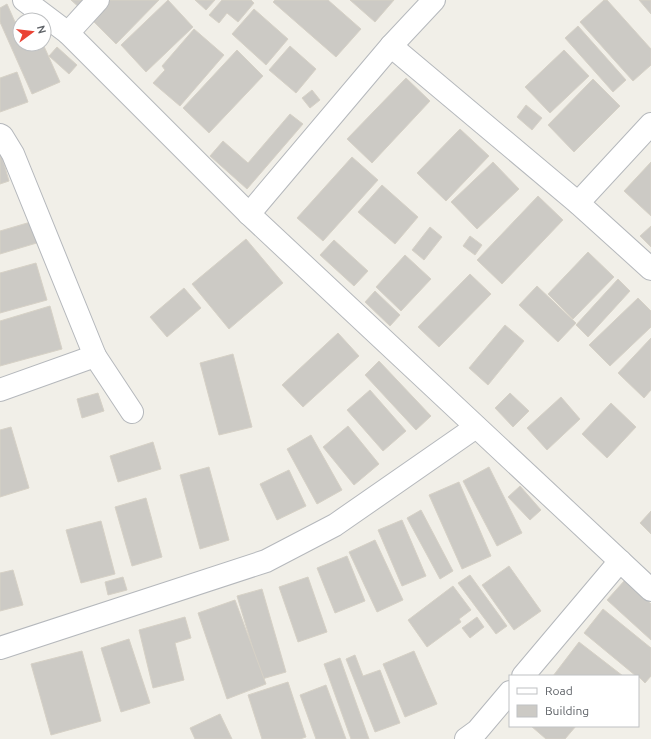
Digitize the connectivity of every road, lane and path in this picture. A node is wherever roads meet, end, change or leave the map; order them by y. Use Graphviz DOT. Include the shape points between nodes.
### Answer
graph roads {
  1 [pos="24,0"];
  2 [pos="98,0"];
  3 [pos="434,0"];
  4 [pos="68,33"];
  5 [pos="391,46"];
  6 [pos="651,124"];
  7 [pos="0,135"];
  8 [pos="578,203"];
  9 [pos="249,214"];
  10 [pos="651,269"];
  11 [pos="95,356"];
  12 [pos="0,390"];
  13 [pos="132,412"];
  14 [pos="476,427"];
  15 [pos="620,562"];
  16 [pos="651,590"];
  17 [pos="0,648"];
  18 [pos="524,675"];
  19 [pos="509,693"];
  20 [pos="466,739"];
  1 -- 4 [label="street"];
  2 -- 4 [label="street"];
  3 -- 5 [label="street"];
  4 -- 9 [label="street"];
  5 -- 8 [label="street"];
  5 -- 9 [label="street"];
  6 -- 8 [label="street"];
  7 -- 11 [label="street" via="13,154"];
  8 -- 10 [label="street"];
  9 -- 14 [label="street"];
  11 -- 12 [label="street"];
  11 -- 13 [label="street"];
  14 -- 15 [label="street"];
  14 -- 17 [label="street" via="335,525 266,561"];
  15 -- 16 [label="street"];
  15 -- 18 [label="street"];
  19 -- 20 [label="street" via="477,731"];
}
